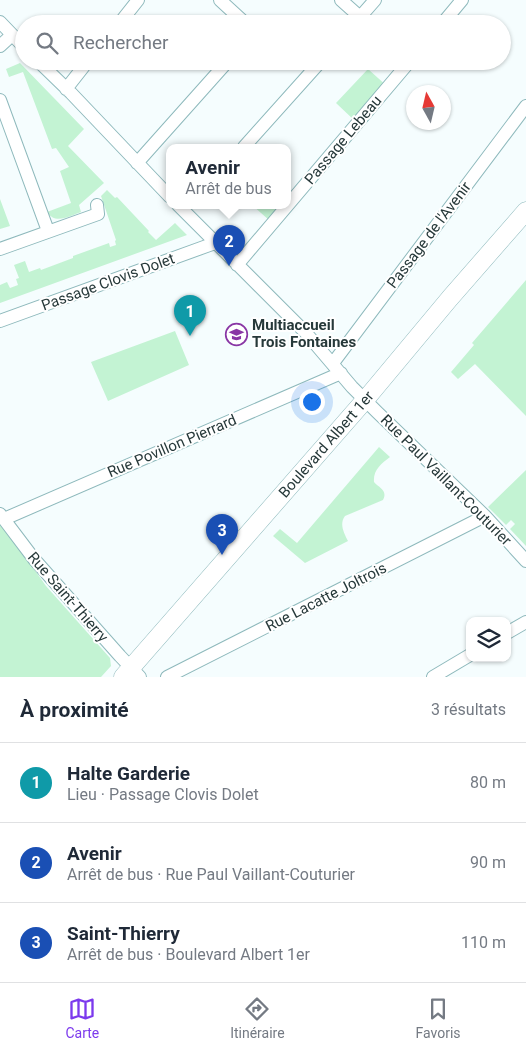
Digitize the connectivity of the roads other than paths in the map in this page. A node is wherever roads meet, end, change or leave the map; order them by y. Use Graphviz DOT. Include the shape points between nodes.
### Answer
graph roads {
  1 [pos="138,0"];
  2 [pos="220,0"];
  3 [pos="341,0"];
  4 [pos="376,0"];
  5 [pos="462,0"];
  6 [pos="126,15"];
  7 [pos="236,15"];
  8 [pos="352,15"];
  9 [pos="362,15"];
  10 [pos="450,15"];
  11 [pos="0,22"];
  12 [pos="12,35"];
  13 [pos="15,38"];
  14 [pos="0,46"];
  15 [pos="47,70"];
  16 [pos="81,70"];
  17 [pos="220,70"];
  18 [pos="313,70"];
  19 [pos="402,70"];
  20 [pos="66,89"];
  21 [pos="0,100"];
  22 [pos="526,106"];
  23 [pos="247,144"];
  24 [pos="137,163"];
  25 [pos="166,193"];
  26 [pos="291,201"];
  27 [pos="96,205"];
  28 [pos="187,209"];
  29 [pos="284,209"];
  30 [pos="526,211"];
  31 [pos="48,232"];
  32 [pos="215,243"];
  33 [pos="0,249"];
  34 [pos="237,265"];
  35 [pos="0,321"];
  36 [pos="333,363"];
  37 [pos="341,373"];
  38 [pos="365,400"];
  39 [pos="2,516"];
  40 [pos="485,516"];
  41 [pos="526,561"];
  42 [pos="526,622"];
  43 [pos="511,631"];
  44 [pos="466,658"];
  45 [pos="128,670"];
  46 [pos="167,677"];
  47 [pos="433,677"];
  1 -- 6 [label="street"];
  2 -- 7 [label="street"];
  3 -- 8 [label="street"];
  4 -- 9 [label="street"];
  5 -- 10 [label="street"];
  11 -- 12 [label="street"];
  12 -- 13 [label="street"];
  12 -- 14 [label="street"];
  15 -- 20 [label="street"];
  16 -- 20 [label="street"];
  17 -- 24 [label="street"];
  18 -- 23 [label="street"];
  19 -- 26 [label="street, Passage Lebeau"];
  20 -- 24 [label="street"];
  21 -- 31 [label="street"];
  22 -- 36 [label="street, Passage de l'Avenir"];
  24 -- 25 [label="street"];
  27 -- 31 [label="street" via="98,214"];
  28 -- 32 [label="street, Rue Paul Vaillant-Couturier"];
  29 -- 34 [label="street, Passage Lebeau"];
  30 -- 38 [label="main road, Boulevard Albert 1er"];
  31 -- 33 [label="street"];
  32 -- 34 [label="street, Rue Paul Vaillant-Couturier"];
  32 -- 35 [label="street, Passage Clovis Dolet"];
  34 -- 36 [label="street, Rue Paul Vaillant-Couturier"];
  36 -- 37 [label="street, Rue Paul Vaillant-Couturier"];
  37 -- 38 [label="street, Rue Paul Vaillant-Couturier"];
  37 -- 39 [label="street, Rue Povillon Pierrard"];
  38 -- 40 [label="street, Rue Paul Vaillant-Couturier"];
  38 -- 45 [label="main road, Boulevard Albert 1er"];
  39 -- 45 [label="street, Rue Saint-Thierry"];
  40 -- 41 [label="street, Rue Paul Vaillant-Couturier"];
  40 -- 46 [label="street, Rue Lacatte Joltrois"];
  42 -- 43 [label="street"];
  44 -- 47 [label="street"];
}
